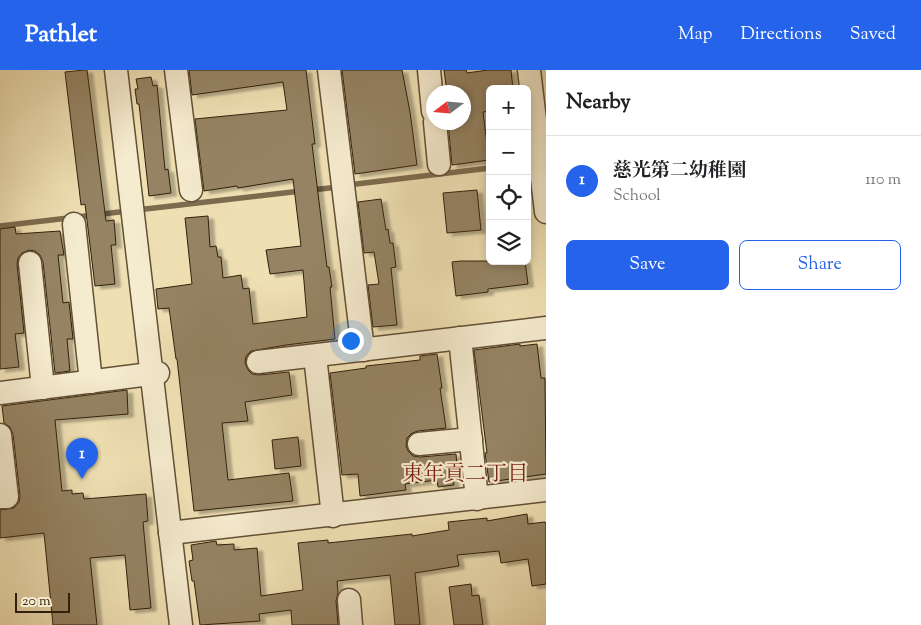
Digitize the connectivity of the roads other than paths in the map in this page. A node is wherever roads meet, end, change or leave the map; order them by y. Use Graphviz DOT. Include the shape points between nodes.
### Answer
graph roads {
  1 [pos="116,70"];
  2 [pos="176,70"];
  3 [pos="329,70"];
  4 [pos="429,70"];
  5 [pos="528,70"];
  6 [pos="431,85"];
  7 [pos="436,130"];
  8 [pos="440,164"];
  9 [pos="191,190"];
  10 [pos="546,212"];
  11 [pos="74,224"];
  12 [pos="30,264"];
  13 [pos="546,328"];
  14 [pos="460,338"];
  15 [pos="363,350"];
  16 [pos="315,356"];
  17 [pos="258,362"];
  18 [pos="155,373"];
  19 [pos="91,382"];
  20 [pos="43,388"];
  21 [pos="0,394"];
  22 [pos="0,435"];
  23 [pos="470,439"];
  24 [pos="419,444"];
  25 [pos="546,490"];
  26 [pos="0,497"];
  27 [pos="477,499"];
  28 [pos="333,516"];
  29 [pos="170,533"];
  30 [pos="349,600"];
  31 [pos="181,625"];
  32 [pos="352,625"];
  1 -- 18 [label="street"];
  2 -- 9 [label="street"];
  3 -- 15 [label="street"];
  4 -- 6 [label="street"];
  5 -- 10 [label="street"];
  7 -- 8 [label="street"];
  11 -- 19 [label="street"];
  12 -- 20 [label="street"];
  13 -- 14 [label="street"];
  14 -- 15 [label="street"];
  14 -- 23 [label="street"];
  15 -- 16 [label="street"];
  16 -- 17 [label="street"];
  16 -- 28 [label="street"];
  18 -- 19 [label="street"];
  18 -- 29 [label="street"];
  19 -- 20 [label="street"];
  20 -- 21 [label="street"];
  22 -- 26 [label="street" via="6,497"];
  23 -- 24 [label="street"];
  23 -- 27 [label="street"];
  25 -- 27 [label="street"];
  27 -- 28 [label="street"];
  28 -- 29 [label="street"];
  29 -- 31 [label="street"];
  30 -- 32 [label="street"];
}
